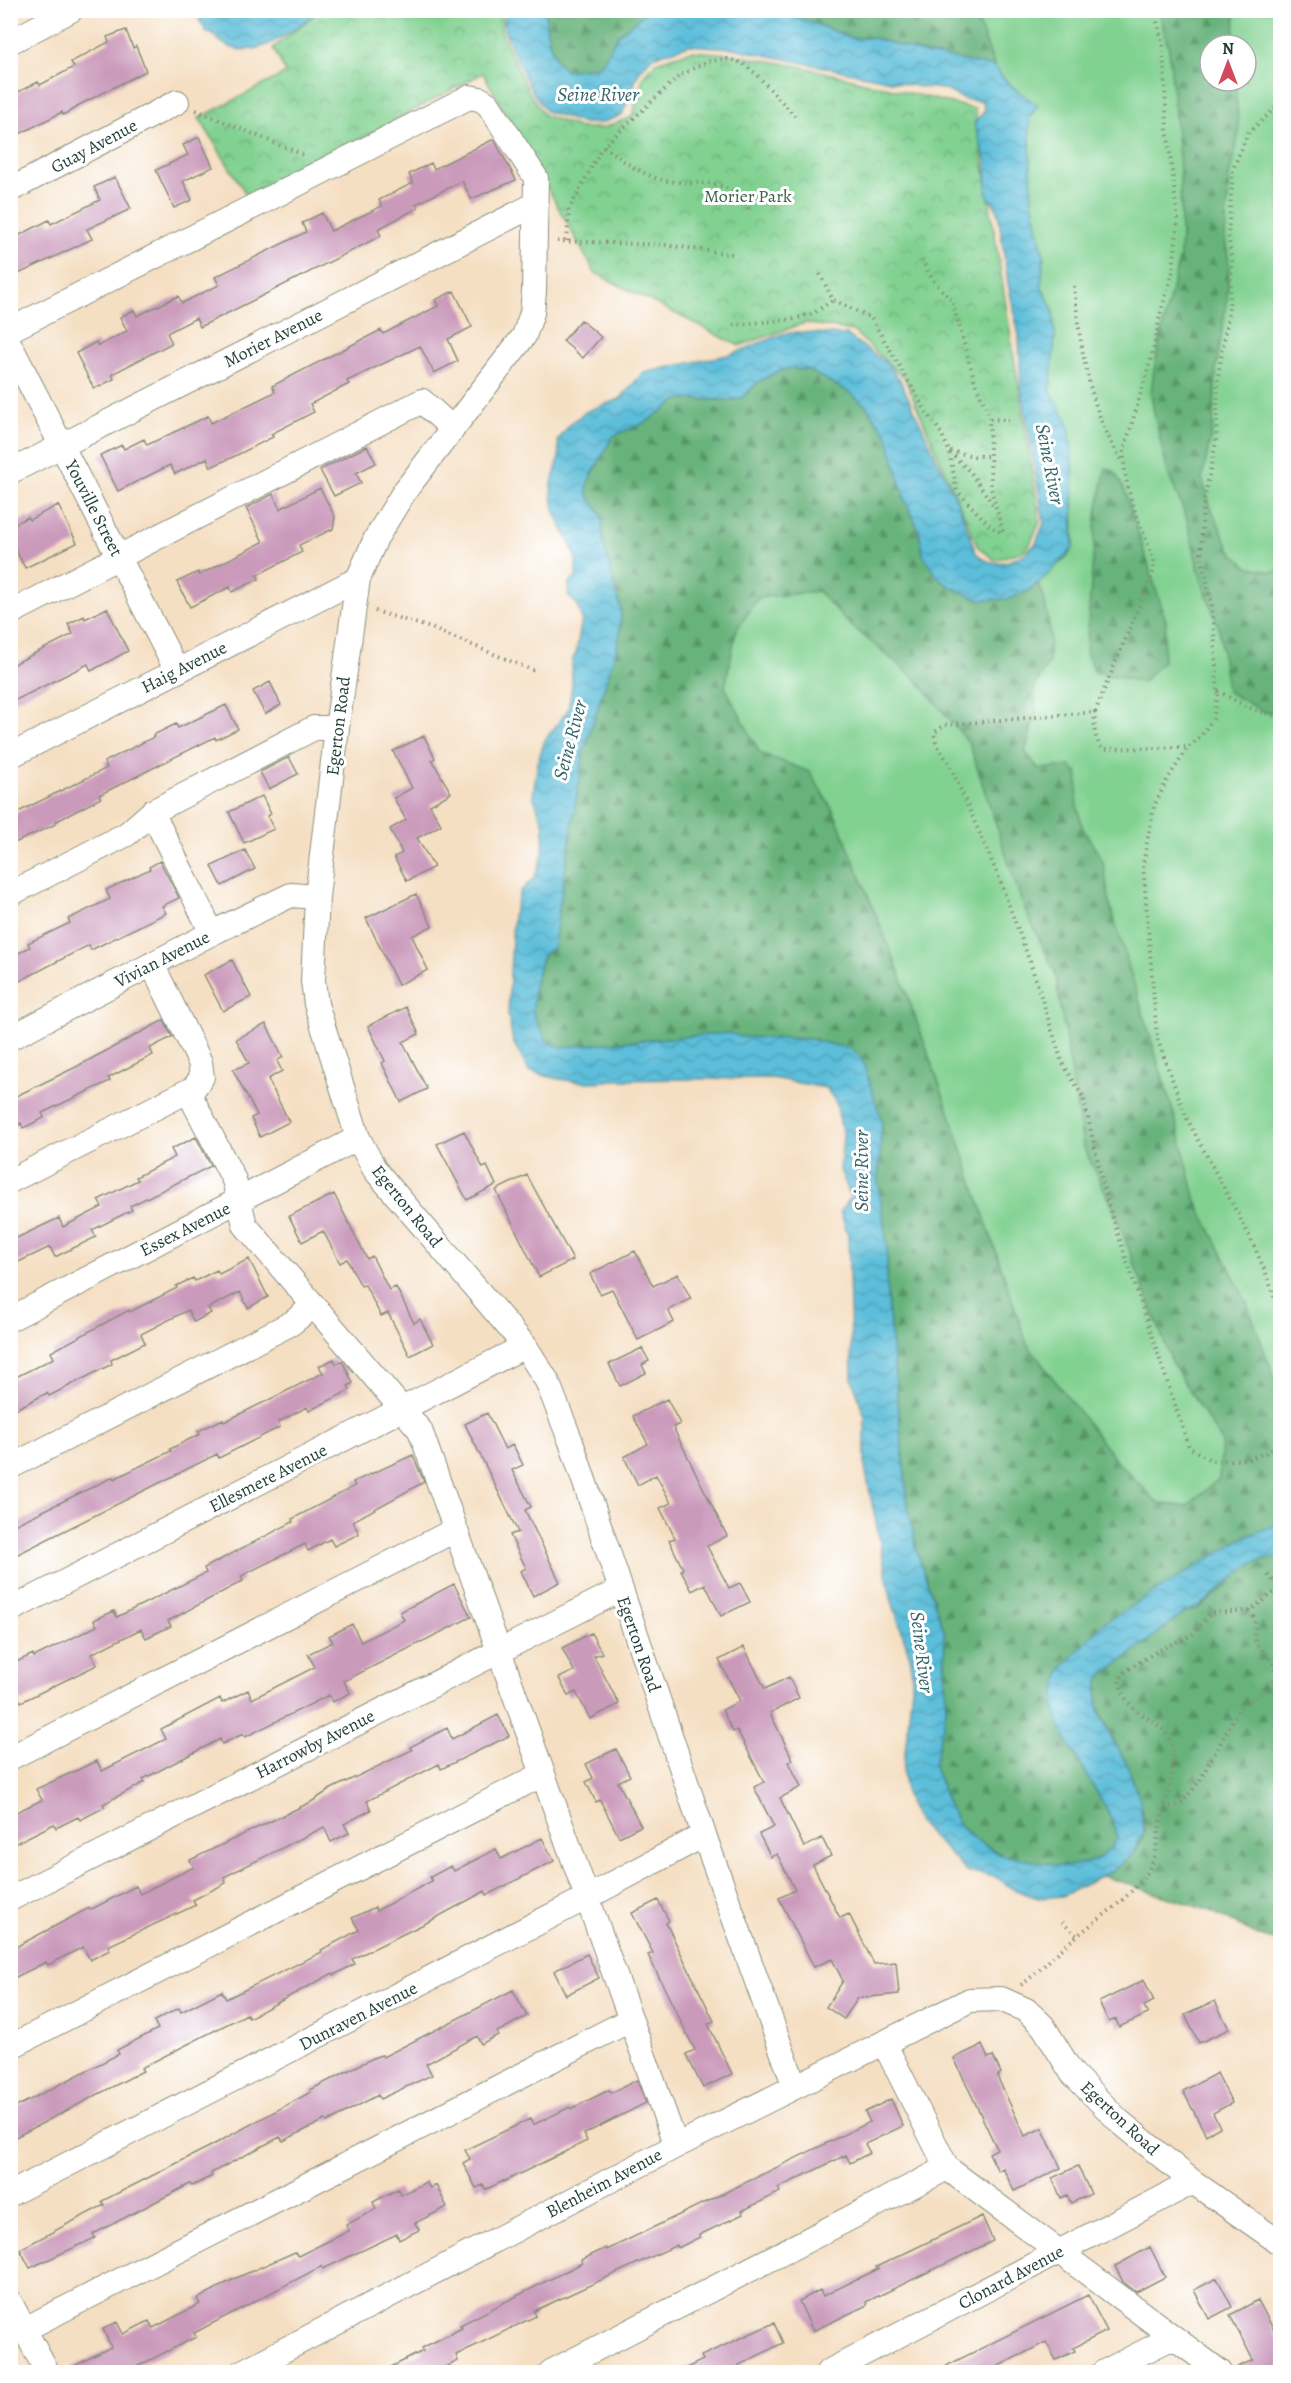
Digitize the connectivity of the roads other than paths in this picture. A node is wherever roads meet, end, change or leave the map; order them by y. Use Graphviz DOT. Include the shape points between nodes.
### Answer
graph roads {
  1 [pos="71,10"];
  2 [pos="10,42"];
  3 [pos="177,102"];
  4 [pos="10,190"];
  5 [pos="536,204"];
  6 [pos="10,330"];
  7 [pos="10,345"];
  8 [pos="453,429"];
  9 [pos="62,446"];
  10 [pos="10,472"];
  11 [pos="118,557"];
  12 [pos="358,579"];
  13 [pos="10,613"];
  14 [pos="177,671"];
  15 [pos="337,728"];
  16 [pos="10,756"];
  17 [pos="152,812"];
  18 [pos="10,894"];
  19 [pos="317,897"];
  20 [pos="212,933"];
  21 [pos="152,964"];
  22 [pos="10,1038"];
  23 [pos="188,1091"];
  24 [pos="358,1138"];
  25 [pos="10,1181"];
  26 [pos="238,1201"];
  27 [pos="313,1306"];
  28 [pos="10,1319"];
  29 [pos="525,1346"];
  30 [pos="401,1410"];
  31 [pos="10,1467"];
  32 [pos="455,1530"];
  33 [pos="620,1590"];
  34 [pos="10,1610"];
  35 [pos="498,1652"];
  36 [pos="10,1758"];
  37 [pos="543,1774"];
  38 [pos="704,1835"];
  39 [pos="586,1898"];
  40 [pos="10,1899"];
  41 [pos="969,2000"];
  42 [pos="630,2020"];
  43 [pos="884,2043"];
  44 [pos="10,2047"];
  45 [pos="795,2087"];
  46 [pos="676,2146"];
  47 [pos="947,2169"];
  48 [pos="1193,2182"];
  49 [pos="10,2194"];
  50 [pos="1281,2243"];
  51 [pos="1058,2253"];
  52 [pos="10,2302"];
  53 [pos="25,2329"];
  54 [pos="1173,2337"];
  55 [pos="47,2373"];
  56 [pos="242,2373"];
  57 [pos="551,2373"];
  58 [pos="828,2373"];
  59 [pos="1104,2373"];
  60 [pos="1220,2373"];
  1 -- 2 [label="street"];
  3 -- 4 [label="street, Guay Avenue"];
  5 -- 6 [label="street, Egerton Road" via="536,178 488,104 469,97"];
  5 -- 8 [label="street, Egerton Road" via="532,313 524,336"];
  5 -- 9 [label="street, Morier Avenue"];
  7 -- 9 [label="street, Youville Street"];
  8 -- 11 [label="street" via="422,401"];
  8 -- 12 [label="street, Egerton Road" via="404,492 376,538"];
  9 -- 10 [label="street, Morier Avenue"];
  9 -- 11 [label="street, Youville Street"];
  11 -- 13 [label="street"];
  11 -- 14 [label="street, Youville Street"];
  12 -- 14 [label="street, Haig Avenue"];
  12 -- 15 [label="street, Egerton Road"];
  14 -- 16 [label="street, Haig Avenue"];
  15 -- 17 [label="street" via="314,728"];
  15 -- 19 [label="street, Egerton Road"];
  17 -- 18 [label="street" via="127,834"];
  17 -- 20 [label="street"];
  19 -- 20 [label="street, Vivian Avenue" via="291,896"];
  19 -- 24 [label="street, Egerton Road" via="315,1004"];
  20 -- 21 [label="street, Vivian Avenue"];
  21 -- 22 [label="street, Vivian Avenue"];
  21 -- 23 [label="street" via="200,1062 202,1077"];
  23 -- 25 [label="street"];
  23 -- 26 [label="street" via="234,1180"];
  24 -- 26 [label="street, Essex Avenue"];
  24 -- 29 [label="street, Egerton Road" via="387,1185"];
  26 -- 27 [label="street" via="245,1225"];
  26 -- 28 [label="street, Essex Avenue"];
  27 -- 30 [label="street"];
  27 -- 31 [label="street" via="292,1323"];
  29 -- 30 [label="street, Ellesmere Avenue"];
  29 -- 33 [label="street, Egerton Road" via="547,1381 571,1442"];
  30 -- 32 [label="street" via="420,1430"];
  30 -- 34 [label="street, Ellesmere Avenue"];
  32 -- 35 [label="street"];
  32 -- 36 [label="street"];
  33 -- 35 [label="street, Harrowby Avenue"];
  33 -- 38 [label="street, Egerton Road"];
  35 -- 37 [label="street"];
  35 -- 40 [label="street, Harrowby Avenue"];
  37 -- 39 [label="street"];
  37 -- 44 [label="street"];
  38 -- 39 [label="street, Dunraven Avenue"];
  38 -- 45 [label="street, Egerton Road"];
  39 -- 42 [label="street"];
  39 -- 49 [label="street, Dunraven Avenue"];
  41 -- 43 [label="street, Blenheim Avenue"];
  41 -- 48 [label="street, Egerton Road" via="1001,1999 1026,2010 1043,2026 1072,2073 1119,2121"];
  42 -- 46 [label="street"];
  42 -- 53 [label="street"];
  43 -- 45 [label="street, Blenheim Avenue"];
  43 -- 47 [label="street"];
  45 -- 46 [label="street, Blenheim Avenue"];
  46 -- 56 [label="street, Blenheim Avenue"];
  47 -- 51 [label="street"];
  47 -- 57 [label="street"];
  48 -- 50 [label="street, Egerton Road"];
  48 -- 51 [label="street, Clonard Avenue"];
  51 -- 54 [label="street"];
  51 -- 58 [label="street, Clonard Avenue"];
  52 -- 53 [label="street"];
  53 -- 55 [label="street"];
  54 -- 59 [label="street"];
  54 -- 60 [label="street"];
}
